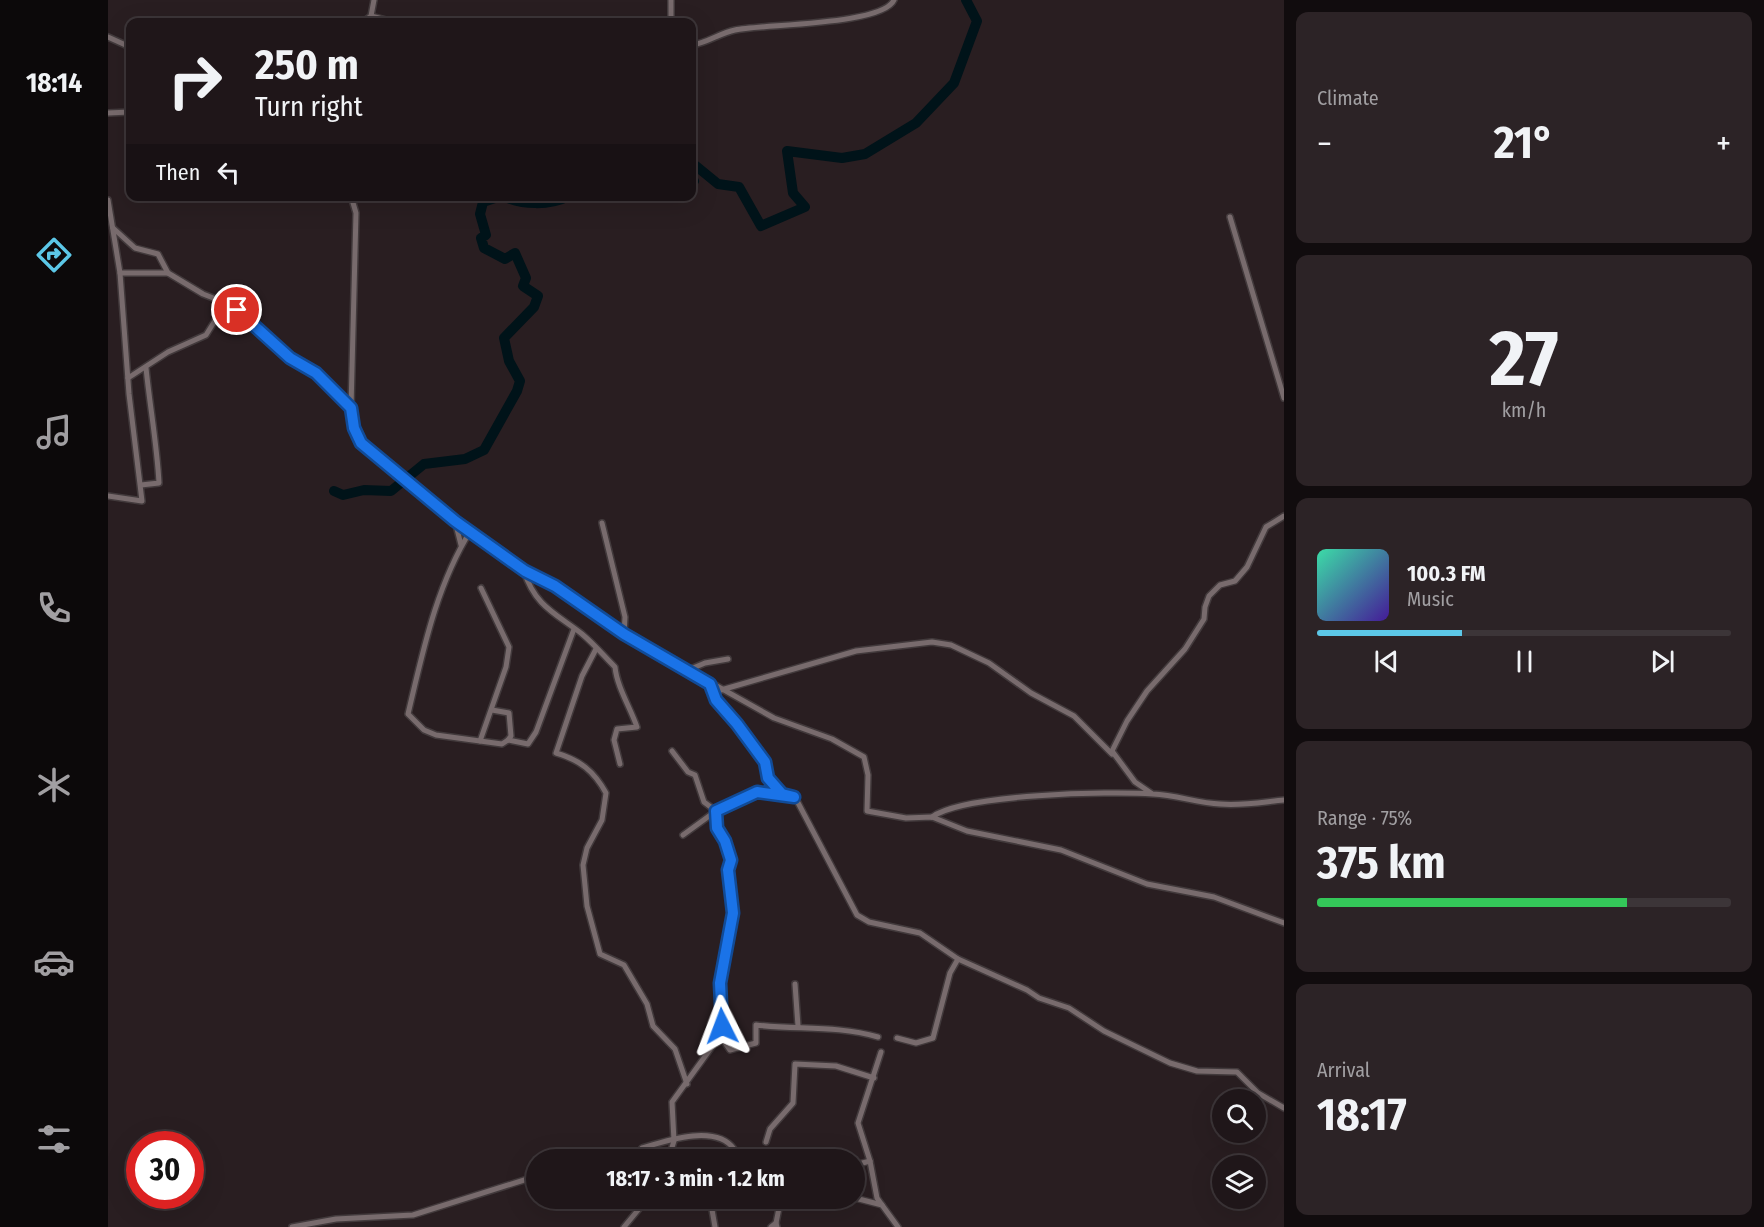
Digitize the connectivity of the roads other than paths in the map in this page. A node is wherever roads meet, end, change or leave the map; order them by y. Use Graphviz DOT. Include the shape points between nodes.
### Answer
graph roads {
  1 [pos="374,0"];
  2 [pos="671,0"];
  3 [pos="894,0"];
  4 [pos="371,16"];
  5 [pos="368,18"];
  6 [pos="379,18"];
  7 [pos="671,18"];
  8 [pos="108,37"];
  9 [pos="696,44"];
  10 [pos="126,45"];
  11 [pos="126,112"];
  12 [pos="108,113"];
  13 [pos="108,200"];
  14 [pos="352,201"];
  15 [pos="1230,217"];
  16 [pos="112,226"];
  17 [pos="120,273"];
  18 [pos="168,273"];
  19 [pos="226,303"];
  20 [pos="146,368"];
  21 [pos="128,378"];
  22 [pos="1284,398"];
  23 [pos="351,408"];
  24 [pos="141,484"];
  25 [pos="108,496"];
  26 [pos="1284,516"];
  27 [pos="455,521"];
  28 [pos="602,523"];
  29 [pos="471,530"];
  30 [pos="461,545"];
  31 [pos="525,571"];
  32 [pos="481,588"];
  33 [pos="574,629"];
  34 [pos="624,634"];
  35 [pos="597,649"];
  36 [pos="728,659"];
  37 [pos="686,670"];
  38 [pos="710,684"];
  39 [pos="721,690"];
  40 [pos="492,710"];
  41 [pos="508,740"];
  42 [pos="480,741"];
  43 [pos="672,751"];
  44 [pos="1112,754"];
  45 [pos="620,764"];
  46 [pos="1151,793"];
  47 [pos="794,797"];
  48 [pos="1284,800"];
  49 [pos="716,811"];
  50 [pos="932,817"];
  51 [pos="683,835"];
  52 [pos="1284,923"];
  53 [pos="958,959"];
  54 [pos="795,984"];
  55 [pos="798,1026"];
  56 [pos="878,1037"];
  57 [pos="897,1038"];
  58 [pos="723,1040"];
  59 [pos="881,1052"];
  60 [pos="874,1078"];
  61 [pos="687,1084"];
  62 [pos="1284,1108"];
  63 [pos="674,1141"];
  64 [pos="766,1142"];
  65 [pos="641,1149"];
  66 [pos="671,1149"];
  67 [pos="734,1149"];
  68 [pos="870,1161"];
  69 [pos="865,1162"];
  70 [pos="526,1179"];
  71 [pos="865,1201"];
  72 [pos="882,1205"];
  73 [pos="639,1209"];
  74 [pos="712,1209"];
  75 [pos="779,1209"];
  76 [pos="775,1226"];
  77 [pos="291,1227"];
  78 [pos="624,1227"];
  79 [pos="715,1227"];
  80 [pos="898,1227"];
  1 -- 4 [label="street"];
  2 -- 7 [label="street"];
  3 -- 9 [label="street" via="887,10 878,13 830,23 731,31"];
  4 -- 5 [label="street"];
  4 -- 6 [label="street"];
  8 -- 10 [label="street"];
  11 -- 12 [label="street"];
  13 -- 16 [label="street"];
  14 -- 23 [label="street" via="356,213"];
  15 -- 22 [label="street"];
  16 -- 17 [label="street"];
  16 -- 18 [label="street" via="135,248 158,254"];
  17 -- 18 [label="street"];
  17 -- 21 [label="street"];
  18 -- 19 [label="street"];
  19 -- 20 [label="street" via="206,335 168,352"];
  19 -- 23 [label="street" via="290,358 316,373"];
  20 -- 21 [label="street"];
  20 -- 24 [label="street" via="159,483"];
  21 -- 24 [label="street"];
  23 -- 27 [label="street" via="361,443"];
  24 -- 25 [label="street" via="142,501"];
  26 -- 44 [label="street" via="1266,527 1247,567 1235,581 1220,585 1209,596 1204,619 1185,649 1147,691"];
  27 -- 29 [label="street"];
  27 -- 30 [label="street"];
  28 -- 34 [label="street" via="623,608"];
  29 -- 30 [label="street"];
  29 -- 31 [label="street"];
  30 -- 42 [label="street" via="430,621 408,714 424,730 436,735"];
  31 -- 33 [label="street" via="530,591"];
  31 -- 34 [label="street" via="555,586"];
  32 -- 40 [label="street" via="509,647"];
  33 -- 35 [label="street"];
  33 -- 41 [label="street" via="536,732 528,744"];
  34 -- 37 [label="street"];
  35 -- 45 [label="street" via="615,667 616,681 637,727 617,729 614,740"];
  35 -- 61 [label="street" via="582,676 556,753 580,761 606,793 602,820 583,865 589,916 600,954 624,965 647,1004 653,1026 675,1049"];
  36 -- 37 [label="street"];
  37 -- 38 [label="street"];
  38 -- 39 [label="street"];
  38 -- 47 [label="street" via="716,700 765,762 768,778 782,794"];
  39 -- 44 [label="street" via="856,651 932,642 951,645 989,663 1031,693 1074,716"];
  39 -- 50 [label="street" via="864,757 867,811 906,818"];
  40 -- 41 [label="street" via="509,713"];
  40 -- 42 [label="street"];
  41 -- 42 [label="street" via="502,744"];
  43 -- 49 [label="street" via="695,775 704,802"];
  44 -- 46 [label="street" via="1135,782"];
  46 -- 48 [label="street" via="1220,804"];
  46 -- 50 [label="street" via="987,800 941,811"];
  47 -- 49 [label="street" via="757,792"];
  47 -- 53 [label="street" via="857,915 869,922 920,933"];
  49 -- 51 [label="street"];
  49 -- 58 [label="street" via="717,828 731,860 728,870 733,913 720,983"];
  50 -- 52 [label="street" via="968,831 1061,850 1147,884 1214,897"];
  53 -- 57 [label="street" via="950,973 933,1038 921,1043"];
  53 -- 62 [label="street" via="1069,1008 1104,1031 1170,1063 1197,1071 1237,1072 1258,1093"];
  54 -- 55 [label="street"];
  55 -- 56 [label="street" via="829,1027"];
  55 -- 58 [label="street" via="756,1025 756,1043 730,1050"];
  58 -- 61 [label="street" via="714,1044"];
  59 -- 60 [label="street"];
  60 -- 64 [label="street" via="836,1066 795,1064 793,1103 770,1129"];
  60 -- 68 [label="street" via="858,1123"];
  61 -- 63 [label="street" via="671,1108"];
  63 -- 65 [label="street"];
  63 -- 66 [label="street"];
  63 -- 67 [label="street" via="697,1134 729,1142"];
  68 -- 69 [label="street"];
  68 -- 72 [label="street"];
  70 -- 77 [label="street" via="413,1215 336,1219"];
  71 -- 72 [label="street"];
  72 -- 80 [label="street"];
  73 -- 78 [label="street"];
  74 -- 79 [label="street"];
  75 -- 76 [label="street"];
}
